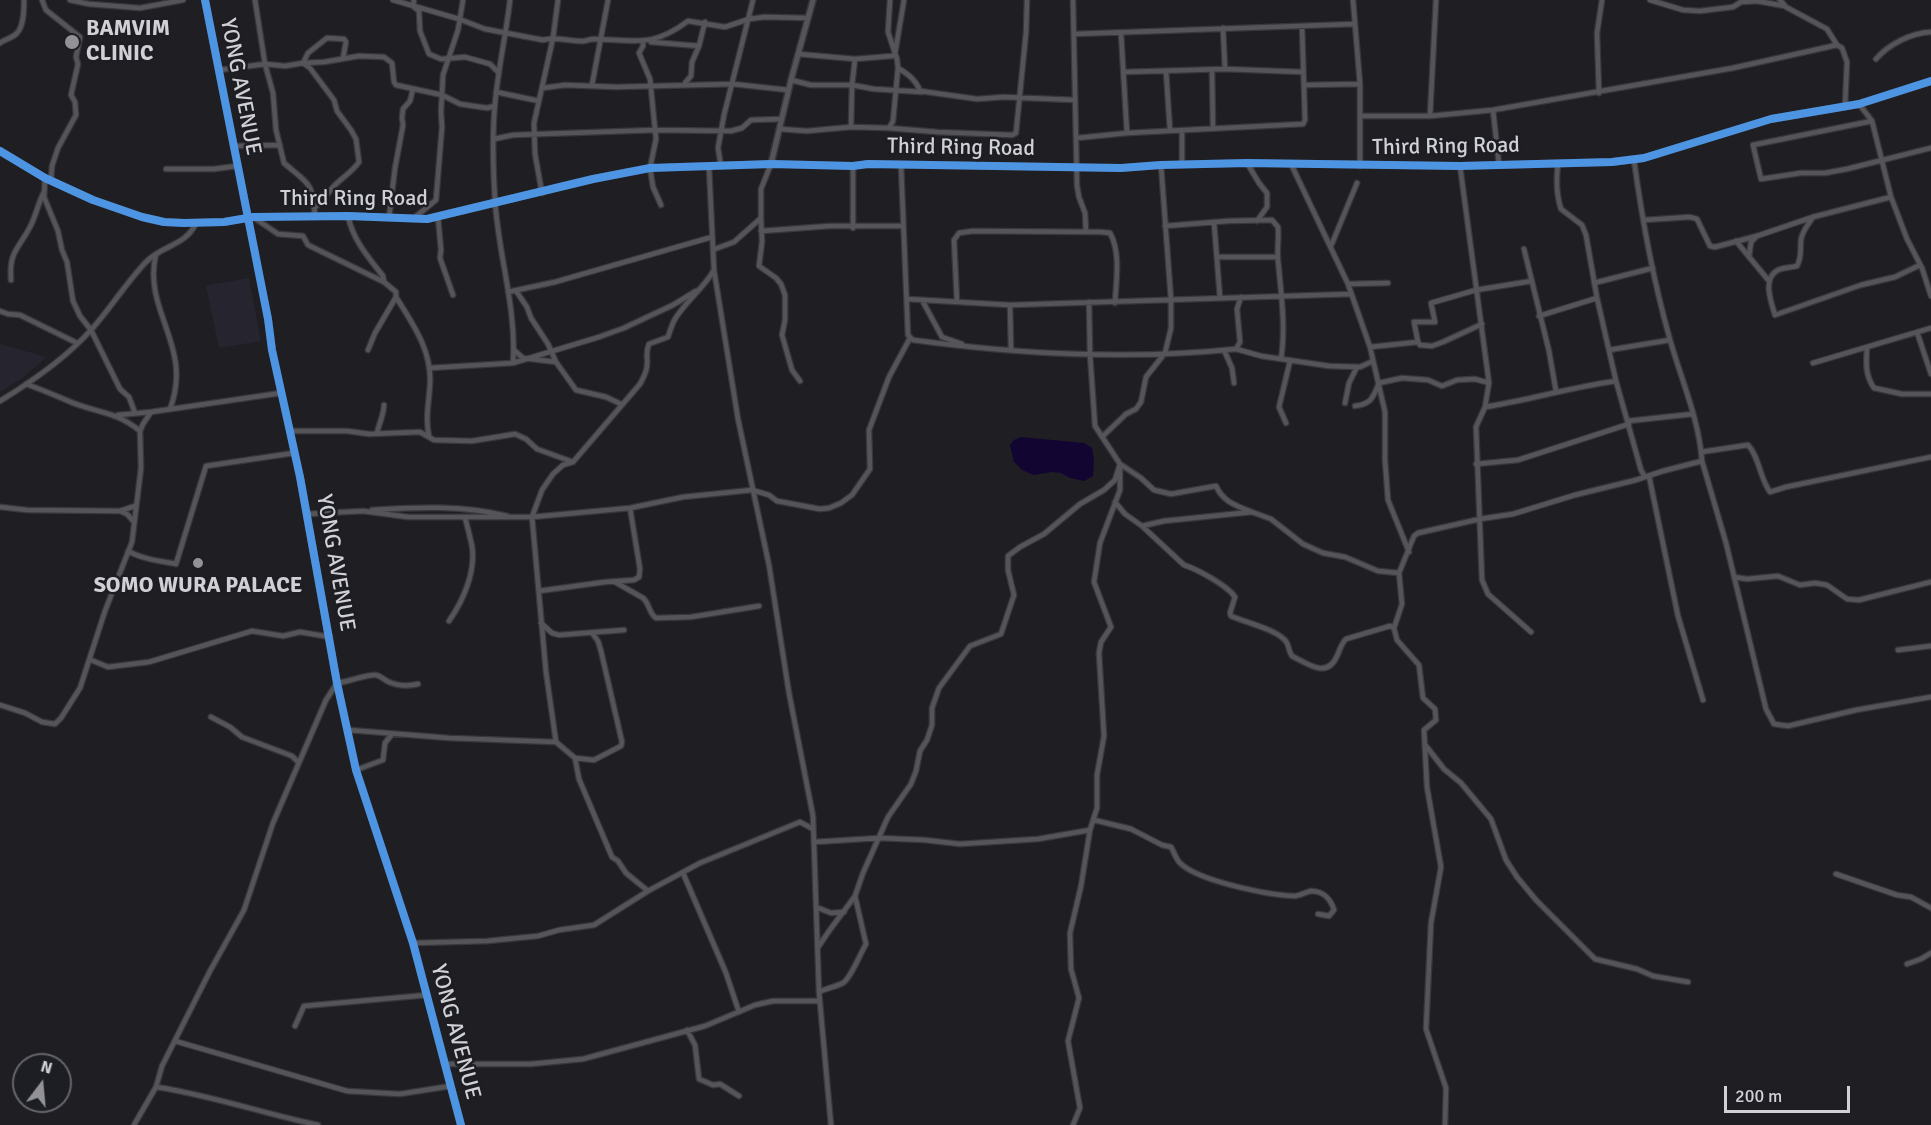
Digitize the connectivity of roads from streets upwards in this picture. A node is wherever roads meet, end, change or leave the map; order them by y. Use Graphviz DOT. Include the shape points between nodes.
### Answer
graph roads {
  1 [pos="24,0"];
  2 [pos="42,0"];
  3 [pos="70,0"];
  4 [pos="155,0"];
  5 [pos="183,0"];
  6 [pos="205,0"];
  7 [pos="255,0"];
  8 [pos="393,0"];
  9 [pos="462,0"];
  10 [pos="510,0"];
  11 [pos="558,0"];
  12 [pos="608,0"];
  13 [pos="753,0"];
  14 [pos="813,0"];
  15 [pos="890,0"];
  16 [pos="904,0"];
  17 [pos="1027,0"];
  18 [pos="1072,0"];
  19 [pos="1353,0"];
  20 [pos="1436,0"];
  21 [pos="1602,0"];
  22 [pos="1650,0"];
  23 [pos="1780,0"];
  24 [pos="413,3"];
  25 [pos="155,6"];
  26 [pos="1786,7"];
  27 [pos="459,18"];
  28 [pos="808,18"];
  29 [pos="749,19"];
  30 [pos="705,22"];
  31 [pos="1355,24"];
  32 [pos="1302,26"];
  33 [pos="1223,28"];
  34 [pos="1931,32"];
  35 [pos="505,33"];
  36 [pos="1121,33"];
  37 [pos="1074,34"];
  38 [pos="554,38"];
  39 [pos="601,40"];
  40 [pos="645,41"];
  41 [pos="0,43"];
  42 [pos="1837,45"];
  43 [pos="699,46"];
  44 [pos="798,54"];
  45 [pos="895,54"];
  46 [pos="343,58"];
  47 [pos="449,58"];
  48 [pos="855,59"];
  49 [pos="1876,59"];
  50 [pos="303,63"];
  51 [pos="265,64"];
  52 [pos="898,68"];
  53 [pos="1225,69"];
  54 [pos="219,70"];
  55 [pos="1212,70"];
  56 [pos="1166,71"];
  57 [pos="1124,72"];
  58 [pos="1303,72"];
  59 [pos="499,73"];
  60 [pos="791,80"];
  61 [pos="1931,81"];
  62 [pos="684,84"];
  63 [pos="733,84"];
  64 [pos="1360,84"];
  65 [pos="592,85"];
  66 [pos="852,85"];
  67 [pos="1304,85"];
  68 [pos="650,86"];
  69 [pos="543,88"];
  70 [pos="413,89"];
  71 [pos="788,90"];
  72 [pos="896,90"];
  73 [pos="496,92"];
  74 [pos="925,92"];
  75 [pos="1599,93"];
  76 [pos="442,95"];
  77 [pos="1020,98"];
  78 [pos="1075,100"];
  79 [pos="539,101"];
  80 [pos="1859,104"];
  81 [pos="495,106"];
  82 [pos="1845,106"];
  83 [pos="1493,110"];
  84 [pos="1361,116"];
  85 [pos="1430,116"];
  86 [pos="782,119"];
  87 [pos="893,121"];
  88 [pos="1872,121"];
  89 [pos="851,127"];
  90 [pos="889,128"];
  91 [pos="780,129"];
  92 [pos="898,129"];
  93 [pos="1213,129"];
  94 [pos="655,130"];
  95 [pos="1170,130"];
  96 [pos="1182,130"];
  97 [pos="721,131"];
  98 [pos="1127,132"];
  99 [pos="535,135"];
  100 [pos="1077,138"];
  101 [pos="494,139"];
  102 [pos="280,145"];
  103 [pos="233,146"];
  104 [pos="1931,148"];
  105 [pos="0,151"];
  106 [pos="1882,159"];
  107 [pos="1634,160"];
  108 [pos="1247,163"];
  109 [pos="771,164"];
  110 [pos="1182,164"];
  111 [pos="1291,164"];
  112 [pos="1558,164"];
  113 [pos="901,165"];
  114 [pos="1161,165"];
  115 [pos="1499,165"];
  116 [pos="237,166"];
  117 [pos="721,166"];
  118 [pos="853,166"];
  119 [pos="1360,166"];
  120 [pos="1460,166"];
  121 [pos="709,167"];
  122 [pos="650,168"];
  123 [pos="165,169"];
  124 [pos="1077,169"];
  125 [pos="48,179"];
  126 [pos="1357,183"];
  127 [pos="44,192"];
  128 [pos="542,193"];
  129 [pos="1891,197"];
  130 [pos="495,202"];
  131 [pos="661,206"];
  132 [pos="314,208"];
  133 [pos="315,216"];
  134 [pos="348,216"];
  135 [pos="438,217"];
  136 [pos="1813,217"];
  137 [pos="250,218"];
  138 [pos="389,218"];
  139 [pos="414,218"];
  140 [pos="761,218"];
  141 [pos="1644,220"];
  142 [pos="1257,221"];
  143 [pos="1214,222"];
  144 [pos="196,223"];
  145 [pos="903,226"];
  146 [pos="1165,226"];
  147 [pos="854,228"];
  148 [pos="761,231"];
  149 [pos="1086,232"];
  150 [pos="1757,236"];
  151 [pos="712,237"];
  152 [pos="1736,241"];
  153 [pos="1330,246"];
  154 [pos="715,249"];
  155 [pos="1524,249"];
  156 [pos="156,254"];
  157 [pos="1216,257"];
  158 [pos="1278,257"];
  159 [pos="1749,257"];
  160 [pos="1920,265"];
  161 [pos="1653,268"];
  162 [pos="714,270"];
  163 [pos="11,280"];
  164 [pos="1532,281"];
  165 [pos="1769,281"];
  166 [pos="384,282"];
  167 [pos="1388,283"];
  168 [pos="1594,283"];
  169 [pos="1348,284"];
  170 [pos="699,289"];
  171 [pos="1476,290"];
  172 [pos="516,291"];
  173 [pos="508,292"];
  174 [pos="1350,294"];
  175 [pos="453,295"];
  176 [pos="1282,296"];
  177 [pos="1931,296"];
  178 [pos="396,297"];
  179 [pos="1241,297"];
  180 [pos="1220,298"];
  181 [pos="1597,298"];
  182 [pos="907,299"];
  183 [pos="922,300"];
  184 [pos="1171,300"];
  185 [pos="957,302"];
  186 [pos="1089,302"];
  187 [pos="1115,303"];
  188 [pos="1010,304"];
  189 [pos="0,311"];
  190 [pos="1539,316"];
  191 [pos="1482,324"];
  192 [pos="1931,328"];
  193 [pos="91,330"];
  194 [pos="1917,332"];
  195 [pos="910,338"];
  196 [pos="1670,340"];
  197 [pos="1418,342"];
  198 [pos="77,343"];
  199 [pos="1370,347"];
  200 [pos="1867,347"];
  201 [pos="971,348"];
  202 [pos="1011,349"];
  203 [pos="1236,349"];
  204 [pos="368,350"];
  205 [pos="514,350"];
  206 [pos="1224,350"];
  207 [pos="1609,350"];
  208 [pos="552,351"];
  209 [pos="1165,353"];
  210 [pos="1090,354"];
  211 [pos="526,358"];
  212 [pos="1281,359"];
  213 [pos="1290,361"];
  214 [pos="1373,361"];
  215 [pos="556,362"];
  216 [pos="513,363"];
  217 [pos="1813,363"];
  218 [pos="1357,367"];
  219 [pos="429,368"];
  220 [pos="1931,374"];
  221 [pos="801,381"];
  222 [pos="1616,381"];
  223 [pos="1234,383"];
  224 [pos="1378,383"];
  225 [pos="1489,383"];
  226 [pos="26,384"];
  227 [pos="1556,392"];
  228 [pos="281,393"];
  229 [pos="1931,394"];
  230 [pos="0,401"];
  231 [pos="1345,403"];
  232 [pos="621,404"];
  233 [pos="384,405"];
  234 [pos="1355,405"];
  235 [pos="1485,407"];
  236 [pos="170,409"];
  237 [pos="151,412"];
  238 [pos="135,413"];
  239 [pos="1693,414"];
  240 [pos="116,415"];
  241 [pos="1286,423"];
  242 [pos="1628,423"];
  243 [pos="140,431"];
  244 [pos="290,431"];
  245 [pos="377,433"];
  246 [pos="429,436"];
  247 [pos="1102,437"];
  248 [pos="1701,452"];
  249 [pos="294,453"];
  250 [pos="1931,457"];
  251 [pos="1702,461"];
  252 [pos="573,462"];
  253 [pos="1120,464"];
  254 [pos="1476,464"];
  255 [pos="1647,476"];
  256 [pos="752,490"];
  257 [pos="1115,502"];
  258 [pos="135,506"];
  259 [pos="0,507"];
  260 [pos="630,508"];
  261 [pos="120,511"];
  262 [pos="363,511"];
  263 [pos="1252,512"];
  264 [pos="308,514"];
  265 [pos="465,518"];
  266 [pos="516,518"];
  267 [pos="532,518"];
  268 [pos="1480,519"];
  269 [pos="134,523"];
  270 [pos="1142,526"];
  271 [pos="128,551"];
  272 [pos="1409,553"];
  273 [pos="1400,573"];
  274 [pos="1734,577"];
  275 [pos="615,582"];
  276 [pos="1931,582"];
  277 [pos="539,591"];
  278 [pos="759,606"];
  279 [pos="449,621"];
  280 [pos="541,623"];
  281 [pos="1394,628"];
  282 [pos="624,630"];
  283 [pos="1531,632"];
  284 [pos="592,633"];
  285 [pos="330,637"];
  286 [pos="1931,646"];
  287 [pos="1898,650"];
  288 [pos="91,660"];
  289 [pos="337,683"];
  290 [pos="418,684"];
  291 [pos="1931,697"];
  292 [pos="1703,700"];
  293 [pos="0,705"];
  294 [pos="210,717"];
  295 [pos="349,730"];
  296 [pos="392,734"];
  297 [pos="556,742"];
  298 [pos="1426,746"];
  299 [pos="303,751"];
  300 [pos="292,756"];
  301 [pos="575,758"];
  302 [pos="298,762"];
  303 [pos="357,770"];
  304 [pos="1094,820"];
  305 [pos="814,830"];
  306 [pos="1090,830"];
  307 [pos="879,838"];
  308 [pos="814,842"];
  309 [pos="683,873"];
  310 [pos="1836,874"];
  311 [pos="648,891"];
  312 [pos="855,896"];
  313 [pos="816,907"];
  314 [pos="1931,908"];
  315 [pos="844,912"];
  316 [pos="1318,914"];
  317 [pos="413,943"];
  318 [pos="819,946"];
  319 [pos="1931,953"];
  320 [pos="1907,964"];
  321 [pos="1688,982"];
  322 [pos="819,992"];
  323 [pos="427,995"];
  324 [pos="820,1001"];
  325 [pos="739,1012"];
  326 [pos="295,1026"];
  327 [pos="687,1030"];
  328 [pos="175,1041"];
  329 [pos="444,1064"];
  330 [pos="452,1086"];
  331 [pos="156,1087"];
  332 [pos="739,1096"];
  333 [pos="134,1125"];
  334 [pos="318,1125"];
  335 [pos="461,1125"];
  336 [pos="831,1125"];
  337 [pos="1073,1125"];
  338 [pos="1445,1125"];
  1 -- 41 [label="street" via="17,34"];
  2 -- 125 [label="street" via="46,10 80,37 71,95 76,115 58,148"];
  3 -- 25 [label="street" via="140,8"];
  4 -- 25 [label="street"];
  5 -- 25 [label="street"];
  6 -- 54 [label="street, YONG AVENUE"];
  7 -- 51 [label="street"];
  8 -- 24 [label="street"];
  9 -- 27 [label="street"];
  10 -- 35 [label="street"];
  11 -- 38 [label="street"];
  12 -- 39 [label="street"];
  13 -- 29 [label="street"];
  14 -- 28 [label="street"];
  15 -- 45 [label="street" via="888,32"];
  16 -- 45 [label="street"];
  17 -- 77 [label="street"];
  18 -- 37 [label="street"];
  19 -- 31 [label="street"];
  20 -- 85 [label="street"];
  21 -- 75 [label="street" via="1597,33"];
  22 -- 26 [label="street" via="1700,11 1757,1"];
  23 -- 26 [label="street"];
  24 -- 27 [label="street"];
  24 -- 47 [label="street" via="419,11 420,31 429,54"];
  26 -- 42 [label="street" via="1827,29"];
  27 -- 35 [label="street"];
  27 -- 47 [label="street"];
  28 -- 29 [label="street"];
  28 -- 44 [label="street"];
  29 -- 30 [label="street" via="725,27"];
  29 -- 63 [label="street"];
  30 -- 40 [label="street" via="688,21 669,34"];
  30 -- 43 [label="street"];
  31 -- 32 [label="street"];
  31 -- 64 [label="street"];
  32 -- 33 [label="street"];
  32 -- 58 [label="street"];
  33 -- 36 [label="street"];
  33 -- 53 [label="street"];
  34 -- 49 [label="street" via="1909,37 1884,50"];
  35 -- 38 [label="street" via="543,40"];
  35 -- 59 [label="street"];
  36 -- 37 [label="street"];
  36 -- 57 [label="street"];
  37 -- 78 [label="street"];
  38 -- 39 [label="street"];
  38 -- 69 [label="street"];
  39 -- 40 [label="street"];
  39 -- 65 [label="street"];
  40 -- 43 [label="street"];
  40 -- 68 [label="street" via="639,53"];
  42 -- 75 [label="street"];
  42 -- 82 [label="street" via="1848,62"];
  43 -- 62 [label="street" via="691,76"];
  44 -- 48 [label="street"];
  44 -- 60 [label="street"];
  45 -- 48 [label="street"];
  45 -- 52 [label="street"];
  46 -- 50 [label="street"];
  46 -- 50 [label="street" via="344,39 327,38 308,53"];
  46 -- 70 [label="street" via="387,58 392,63 394,84"];
  47 -- 59 [label="street" via="465,57 490,64"];
  47 -- 76 [label="street"];
  48 -- 66 [label="street"];
  50 -- 51 [label="street"];
  50 -- 132 [label="street" via="334,100 351,130 359,162"];
  51 -- 54 [label="street"];
  51 -- 102 [label="street"];
  52 -- 72 [label="street"];
  52 -- 74 [label="street"];
  53 -- 55 [label="street"];
  53 -- 58 [label="street"];
  54 -- 103 [label="street, YONG AVENUE"];
  55 -- 56 [label="street"];
  55 -- 93 [label="street"];
  56 -- 57 [label="street"];
  56 -- 95 [label="street"];
  57 -- 98 [label="street"];
  58 -- 67 [label="street"];
  59 -- 73 [label="street"];
  60 -- 66 [label="street" via="811,85"];
  60 -- 71 [label="street"];
  61 -- 80 [label="street, Third Ring Road"];
  62 -- 63 [label="street"];
  62 -- 68 [label="street"];
  63 -- 71 [label="street"];
  63 -- 97 [label="street"];
  64 -- 67 [label="street"];
  64 -- 84 [label="street"];
  65 -- 68 [label="street"];
  65 -- 69 [label="street"];
  66 -- 72 [label="street"];
  66 -- 89 [label="street"];
  67 -- 93 [label="street" via="1303,124"];
  68 -- 94 [label="street"];
  69 -- 79 [label="street"];
  70 -- 76 [label="street"];
  70 -- 138 [label="street" via="403,109"];
  71 -- 86 [label="street"];
  72 -- 74 [label="street"];
  72 -- 87 [label="street"];
  73 -- 79 [label="street"];
  73 -- 81 [label="street"];
  74 -- 77 [label="street" via="977,99"];
  75 -- 83 [label="street"];
  76 -- 81 [label="street" via="460,104"];
  76 -- 139 [label="street" via="436,200"];
  77 -- 78 [label="street"];
  77 -- 92 [label="street" via="1017,130 1012,135"];
  78 -- 100 [label="street"];
  79 -- 99 [label="street"];
  80 -- 82 [label="street, Third Ring Road"];
  80 -- 88 [label="street"];
  81 -- 101 [label="street"];
  82 -- 107 [label="street, Third Ring Road" via="1771,119"];
  83 -- 85 [label="street"];
  83 -- 115 [label="street"];
  84 -- 85 [label="street"];
  84 -- 119 [label="street"];
  86 -- 91 [label="street"];
  86 -- 97 [label="street" via="751,120 742,128"];
  87 -- 90 [label="street"];
  87 -- 92 [label="street"];
  88 -- 106 [label="street"];
  88 -- 106 [label="street" via="1753,145 1761,179 1825,173"];
  89 -- 90 [label="street"];
  89 -- 91 [label="street" via="816,131"];
  90 -- 92 [label="street"];
  91 -- 109 [label="street"];
  93 -- 96 [label="street"];
  94 -- 97 [label="street"];
  94 -- 99 [label="street"];
  94 -- 122 [label="street"];
  95 -- 96 [label="street"];
  95 -- 98 [label="street"];
  96 -- 110 [label="street"];
  97 -- 117 [label="street"];
  98 -- 100 [label="street"];
  99 -- 101 [label="street"];
  99 -- 128 [label="street"];
  100 -- 124 [label="street"];
  101 -- 130 [label="street"];
  102 -- 103 [label="street"];
  102 -- 132 [label="street" via="284,163 309,185"];
  103 -- 116 [label="street, YONG AVENUE"];
  104 -- 106 [label="street"];
  105 -- 125 [label="street, Third Ring Road"];
  106 -- 129 [label="street"];
  107 -- 112 [label="street, Third Ring Road"];
  107 -- 141 [label="street"];
  108 -- 110 [label="street, Third Ring Road"];
  108 -- 111 [label="street, Third Ring Road"];
  108 -- 142 [label="street" via="1267,193 1267,207"];
  109 -- 117 [label="street, Third Ring Road"];
  109 -- 118 [label="street, Third Ring Road"];
  109 -- 140 [label="street" via="761,189"];
  110 -- 114 [label="street, Third Ring Road"];
  111 -- 119 [label="street, Third Ring Road"];
  111 -- 153 [label="street"];
  112 -- 115 [label="street, Third Ring Road"];
  112 -- 168 [label="street" via="1560,206 1582,225"];
  113 -- 118 [label="street, Third Ring Road"];
  113 -- 124 [label="street, Third Ring Road"];
  113 -- 145 [label="street"];
  114 -- 124 [label="street, Third Ring Road"];
  114 -- 146 [label="street"];
  115 -- 120 [label="street, Third Ring Road"];
  116 -- 123 [label="street"];
  116 -- 137 [label="street, YONG AVENUE"];
  117 -- 121 [label="street, Third Ring Road"];
  118 -- 147 [label="street"];
  119 -- 120 [label="street, Third Ring Road"];
  120 -- 171 [label="street"];
  121 -- 122 [label="street, Third Ring Road"];
  121 -- 151 [label="street"];
  122 -- 128 [label="street, Third Ring Road"];
  122 -- 131 [label="street"];
  124 -- 149 [label="street"];
  125 -- 127 [label="street"];
  125 -- 144 [label="street, Third Ring Road" via="142,217"];
  126 -- 153 [label="street"];
  127 -- 163 [label="street" via="31,225 12,256"];
  127 -- 193 [label="street" via="69,269 73,301"];
  128 -- 130 [label="street, Third Ring Road"];
  129 -- 136 [label="street"];
  129 -- 160 [label="street"];
  130 -- 135 [label="street, Third Ring Road"];
  130 -- 173 [label="street"];
  132 -- 133 [label="street"];
  133 -- 134 [label="street, Third Ring Road"];
  133 -- 137 [label="street, Third Ring Road"];
  134 -- 138 [label="street, Third Ring Road"];
  134 -- 166 [label="street" via="352,232"];
  135 -- 139 [label="street, Third Ring Road"];
  135 -- 175 [label="street" via="440,258"];
  136 -- 150 [label="street"];
  136 -- 165 [label="street" via="1801,239 1802,256 1797,266 1777,271"];
  137 -- 144 [label="street, Third Ring Road"];
  137 -- 166 [label="street" via="278,234 303,236 308,245"];
  137 -- 228 [label="street, YONG AVENUE"];
  138 -- 139 [label="street, Third Ring Road"];
  140 -- 148 [label="street"];
  140 -- 154 [label="street" via="734,242"];
  141 -- 152 [label="street" via="1697,219 1710,246"];
  141 -- 161 [label="street"];
  142 -- 143 [label="street"];
  142 -- 158 [label="street" via="1272,220 1278,227"];
  143 -- 146 [label="street"];
  143 -- 157 [label="street"];
  144 -- 156 [label="street" via="184,239"];
  145 -- 147 [label="street"];
  145 -- 182 [label="street"];
  146 -- 184 [label="street"];
  147 -- 148 [label="street"];
  148 -- 221 [label="street" via="759,266 781,284 785,295 782,335 792,370"];
  149 -- 185 [label="street" via="959,233 954,240"];
  149 -- 187 [label="street" via="1110,233 1113,238"];
  150 -- 152 [label="street"];
  150 -- 159 [label="street" via="1751,242"];
  151 -- 154 [label="street"];
  151 -- 172 [label="street"];
  152 -- 159 [label="street"];
  153 -- 169 [label="street"];
  154 -- 162 [label="street"];
  155 -- 164 [label="street"];
  156 -- 193 [label="street" via="139,269"];
  156 -- 236 [label="street" via="153,280 177,363"];
  157 -- 158 [label="street"];
  157 -- 180 [label="street"];
  158 -- 176 [label="street"];
  159 -- 165 [label="street"];
  160 -- 165 [label="street" via="1895,277 1778,315 1774,313"];
  160 -- 177 [label="street"];
  161 -- 168 [label="street"];
  161 -- 196 [label="street"];
  162 -- 170 [label="street" via="707,284"];
  162 -- 256 [label="street"];
  164 -- 171 [label="street"];
  164 -- 190 [label="street"];
  166 -- 178 [label="street" via="393,288"];
  167 -- 169 [label="street"];
  168 -- 181 [label="street"];
  169 -- 174 [label="street"];
  170 -- 208 [label="street" via="624,328"];
  170 -- 232 [label="street" via="675,319 668,337 649,344 645,376"];
  171 -- 191 [label="street"];
  171 -- 197 [label="street" via="1431,303 1435,322 1414,322"];
  172 -- 173 [label="street"];
  172 -- 208 [label="street"];
  173 -- 205 [label="street"];
  174 -- 176 [label="street"];
  174 -- 199 [label="street"];
  176 -- 179 [label="street"];
  176 -- 212 [label="street"];
  178 -- 204 [label="street"];
  178 -- 219 [label="street" via="419,334"];
  179 -- 180 [label="street"];
  179 -- 203 [label="street" via="1237,316 1240,342"];
  180 -- 184 [label="street"];
  181 -- 190 [label="street"];
  181 -- 207 [label="street"];
  182 -- 183 [label="street"];
  182 -- 195 [label="street"];
  183 -- 185 [label="street"];
  183 -- 201 [label="street" via="942,337"];
  184 -- 187 [label="street"];
  184 -- 209 [label="street" via="1171,328"];
  185 -- 188 [label="street"];
  186 -- 187 [label="street"];
  186 -- 188 [label="street"];
  186 -- 210 [label="street"];
  188 -- 202 [label="street"];
  189 -- 198 [label="street" via="21,315"];
  190 -- 227 [label="street"];
  191 -- 197 [label="street" via="1432,346"];
  191 -- 225 [label="street"];
  192 -- 194 [label="street"];
  193 -- 198 [label="street"];
  193 -- 238 [label="street"];
  194 -- 200 [label="street"];
  194 -- 220 [label="street"];
  195 -- 201 [label="street"];
  195 -- 256 [label="street" via="889,377 869,430 870,469 852,495 820,509 777,501"];
  196 -- 207 [label="street"];
  196 -- 239 [label="street"];
  197 -- 199 [label="street"];
  198 -- 226 [label="street" via="58,363"];
  199 -- 214 [label="street"];
  200 -- 217 [label="street"];
  200 -- 229 [label="street" via="1865,365 1874,388 1902,394"];
  201 -- 202 [label="street"];
  202 -- 210 [label="street"];
  203 -- 206 [label="street"];
  203 -- 212 [label="street"];
  205 -- 211 [label="street"];
  205 -- 216 [label="street"];
  206 -- 209 [label="street"];
  206 -- 223 [label="street"];
  207 -- 222 [label="street"];
  208 -- 211 [label="street"];
  208 -- 215 [label="street"];
  209 -- 210 [label="street"];
  209 -- 247 [label="street" via="1146,377 1136,410 1126,414"];
  210 -- 247 [label="street" via="1095,426"];
  211 -- 215 [label="street"];
  211 -- 216 [label="street"];
  212 -- 213 [label="street"];
  213 -- 218 [label="street"];
  213 -- 241 [label="street" via="1279,407"];
  214 -- 218 [label="street"];
  214 -- 224 [label="street"];
  215 -- 232 [label="street" via="576,390"];
  216 -- 219 [label="street"];
  218 -- 231 [label="street"];
  219 -- 246 [label="street"];
  222 -- 227 [label="street"];
  222 -- 242 [label="street"];
  224 -- 225 [label="street" via="1402,378 1442,386 1457,380"];
  224 -- 234 [label="street" via="1365,405"];
  224 -- 272 [label="street" via="1385,412 1388,500"];
  225 -- 235 [label="street"];
  226 -- 230 [label="street"];
  226 -- 240 [label="street"];
  227 -- 235 [label="street"];
  228 -- 236 [label="street"];
  228 -- 244 [label="street, YONG AVENUE"];
  232 -- 252 [label="street"];
  233 -- 245 [label="street"];
  235 -- 254 [label="street" via="1476,427"];
  236 -- 237 [label="street"];
  237 -- 238 [label="street"];
  237 -- 243 [label="street"];
  238 -- 240 [label="street"];
  239 -- 242 [label="street"];
  239 -- 248 [label="street"];
  240 -- 243 [label="street"];
  242 -- 254 [label="street" via="1518,460"];
  242 -- 255 [label="street" via="1641,470"];
  243 -- 258 [label="street" via="141,468"];
  244 -- 245 [label="street"];
  244 -- 249 [label="street, YONG AVENUE"];
  245 -- 246 [label="street" via="420,432"];
  246 -- 252 [label="street" via="434,440 472,441 515,434 537,449"];
  247 -- 253 [label="street"];
  248 -- 250 [label="street" via="1748,445 1770,492"];
  248 -- 251 [label="street"];
  249 -- 264 [label="street, YONG AVENUE"];
  249 -- 271 [label="street" via="206,466 176,564 141,558"];
  251 -- 255 [label="street"];
  251 -- 274 [label="street"];
  252 -- 267 [label="street" via="563,465 547,482"];
  253 -- 257 [label="street" via="1120,490"];
  253 -- 263 [label="street" via="1154,490 1171,494 1216,486 1231,504"];
  253 -- 307 [label="street" via="1115,480 1008,556 1014,595 1000,634 970,646 939,688 932,708 932,725 911,784"];
  254 -- 268 [label="street"];
  255 -- 268 [label="street" via="1514,514"];
  255 -- 292 [label="street" via="1678,616"];
  256 -- 260 [label="street" via="683,497"];
  256 -- 305 [label="street" via="769,565"];
  257 -- 270 [label="street"];
  257 -- 304 [label="street" via="1100,543 1094,582 1112,627 1100,646 1104,736"];
  258 -- 261 [label="street"];
  258 -- 269 [label="street"];
  259 -- 261 [label="street"];
  260 -- 267 [label="street"];
  260 -- 275 [label="street" via="640,575 634,580"];
  261 -- 269 [label="street"];
  262 -- 264 [label="street"];
  262 -- 265 [label="street"];
  262 -- 266 [label="street" via="442,508"];
  263 -- 270 [label="street"];
  263 -- 273 [label="street" via="1323,553 1345,557 1378,571"];
  264 -- 285 [label="street, YONG AVENUE"];
  265 -- 266 [label="street"];
  265 -- 279 [label="street" via="472,548 471,572"];
  266 -- 267 [label="street"];
  267 -- 277 [label="street"];
  268 -- 272 [label="street" via="1418,533"];
  268 -- 283 [label="street" via="1482,580 1488,594"];
  269 -- 271 [label="street"];
  270 -- 281 [label="street" via="1184,566 1232,592 1235,597 1231,616 1283,639 1292,656 1306,663 1329,668 1346,639"];
  271 -- 288 [label="street"];
  272 -- 273 [label="street"];
  273 -- 281 [label="street" via="1402,604"];
  274 -- 276 [label="street" via="1778,576 1800,585 1827,585 1847,599 1859,600"];
  274 -- 291 [label="street" via="1766,709 1774,724 1788,726"];
  275 -- 277 [label="street"];
  275 -- 278 [label="street" via="643,598 656,618"];
  277 -- 280 [label="street"];
  280 -- 284 [label="street" via="560,635"];
  280 -- 297 [label="street"];
  281 -- 298 [label="street" via="1397,640 1419,665 1423,698 1435,709 1436,720 1424,730"];
  282 -- 284 [label="street"];
  284 -- 301 [label="street" via="601,651 622,742 594,760"];
  285 -- 288 [label="street" via="252,631 149,662 108,667"];
  285 -- 289 [label="street, YONG AVENUE"];
  286 -- 287 [label="street"];
  288 -- 293 [label="street" via="76,697 55,724"];
  289 -- 290 [label="street" via="379,675 389,683"];
  289 -- 295 [label="street, YONG AVENUE"];
  289 -- 299 [label="street"];
  294 -- 300 [label="street" via="242,737"];
  295 -- 296 [label="street"];
  295 -- 303 [label="street, YONG AVENUE"];
  296 -- 297 [label="street"];
  296 -- 303 [label="street" via="385,743 383,760"];
  297 -- 301 [label="street"];
  298 -- 321 [label="street" via="1491,819 1506,860 1517,877 1595,958"];
  298 -- 338 [label="street" via="1427,787 1441,867 1431,923 1426,1029 1446,1088"];
  299 -- 300 [label="street"];
  299 -- 302 [label="street"];
  300 -- 302 [label="street"];
  301 -- 311 [label="street" via="579,779 607,849 626,873"];
  302 -- 328 [label="street" via="244,910"];
  303 -- 317 [label="street, YONG AVENUE"];
  304 -- 306 [label="street"];
  304 -- 316 [label="street" via="1131,829 1171,847 1178,861 1192,872 1231,885 1294,896 1310,891 1323,895 1334,910 1329,916"];
  305 -- 308 [label="street"];
  305 -- 309 [label="street" via="800,822 700,862"];
  306 -- 307 [label="street" via="1038,839 960,844"];
  306 -- 337 [label="street" via="1070,933 1071,969 1079,998 1068,1041 1080,1108"];
  307 -- 308 [label="street"];
  307 -- 312 [label="street"];
  308 -- 313 [label="street"];
  309 -- 311 [label="street"];
  309 -- 325 [label="street"];
  310 -- 314 [label="street" via="1911,897"];
  311 -- 317 [label="street" via="594,925 582,928 487,941"];
  312 -- 315 [label="street"];
  312 -- 322 [label="street" via="866,944 847,979"];
  313 -- 315 [label="street" via="831,913"];
  313 -- 318 [label="street"];
  315 -- 318 [label="street"];
  317 -- 323 [label="street, YONG AVENUE"];
  318 -- 322 [label="street"];
  319 -- 320 [label="street"];
  322 -- 324 [label="street"];
  323 -- 326 [label="street" via="304,1006"];
  323 -- 329 [label="street, YONG AVENUE"];
  324 -- 325 [label="street" via="773,1001"];
  324 -- 336 [label="street"];
  325 -- 327 [label="street"];
  327 -- 329 [label="street" via="583,1059 531,1064"];
  327 -- 332 [label="street" via="694,1045 699,1079 720,1084"];
  328 -- 330 [label="street" via="347,1091 400,1094"];
  328 -- 331 [label="street"];
  329 -- 330 [label="street, YONG AVENUE"];
  330 -- 335 [label="street, YONG AVENUE"];
  331 -- 333 [label="street"];
  331 -- 334 [label="street"];
}
